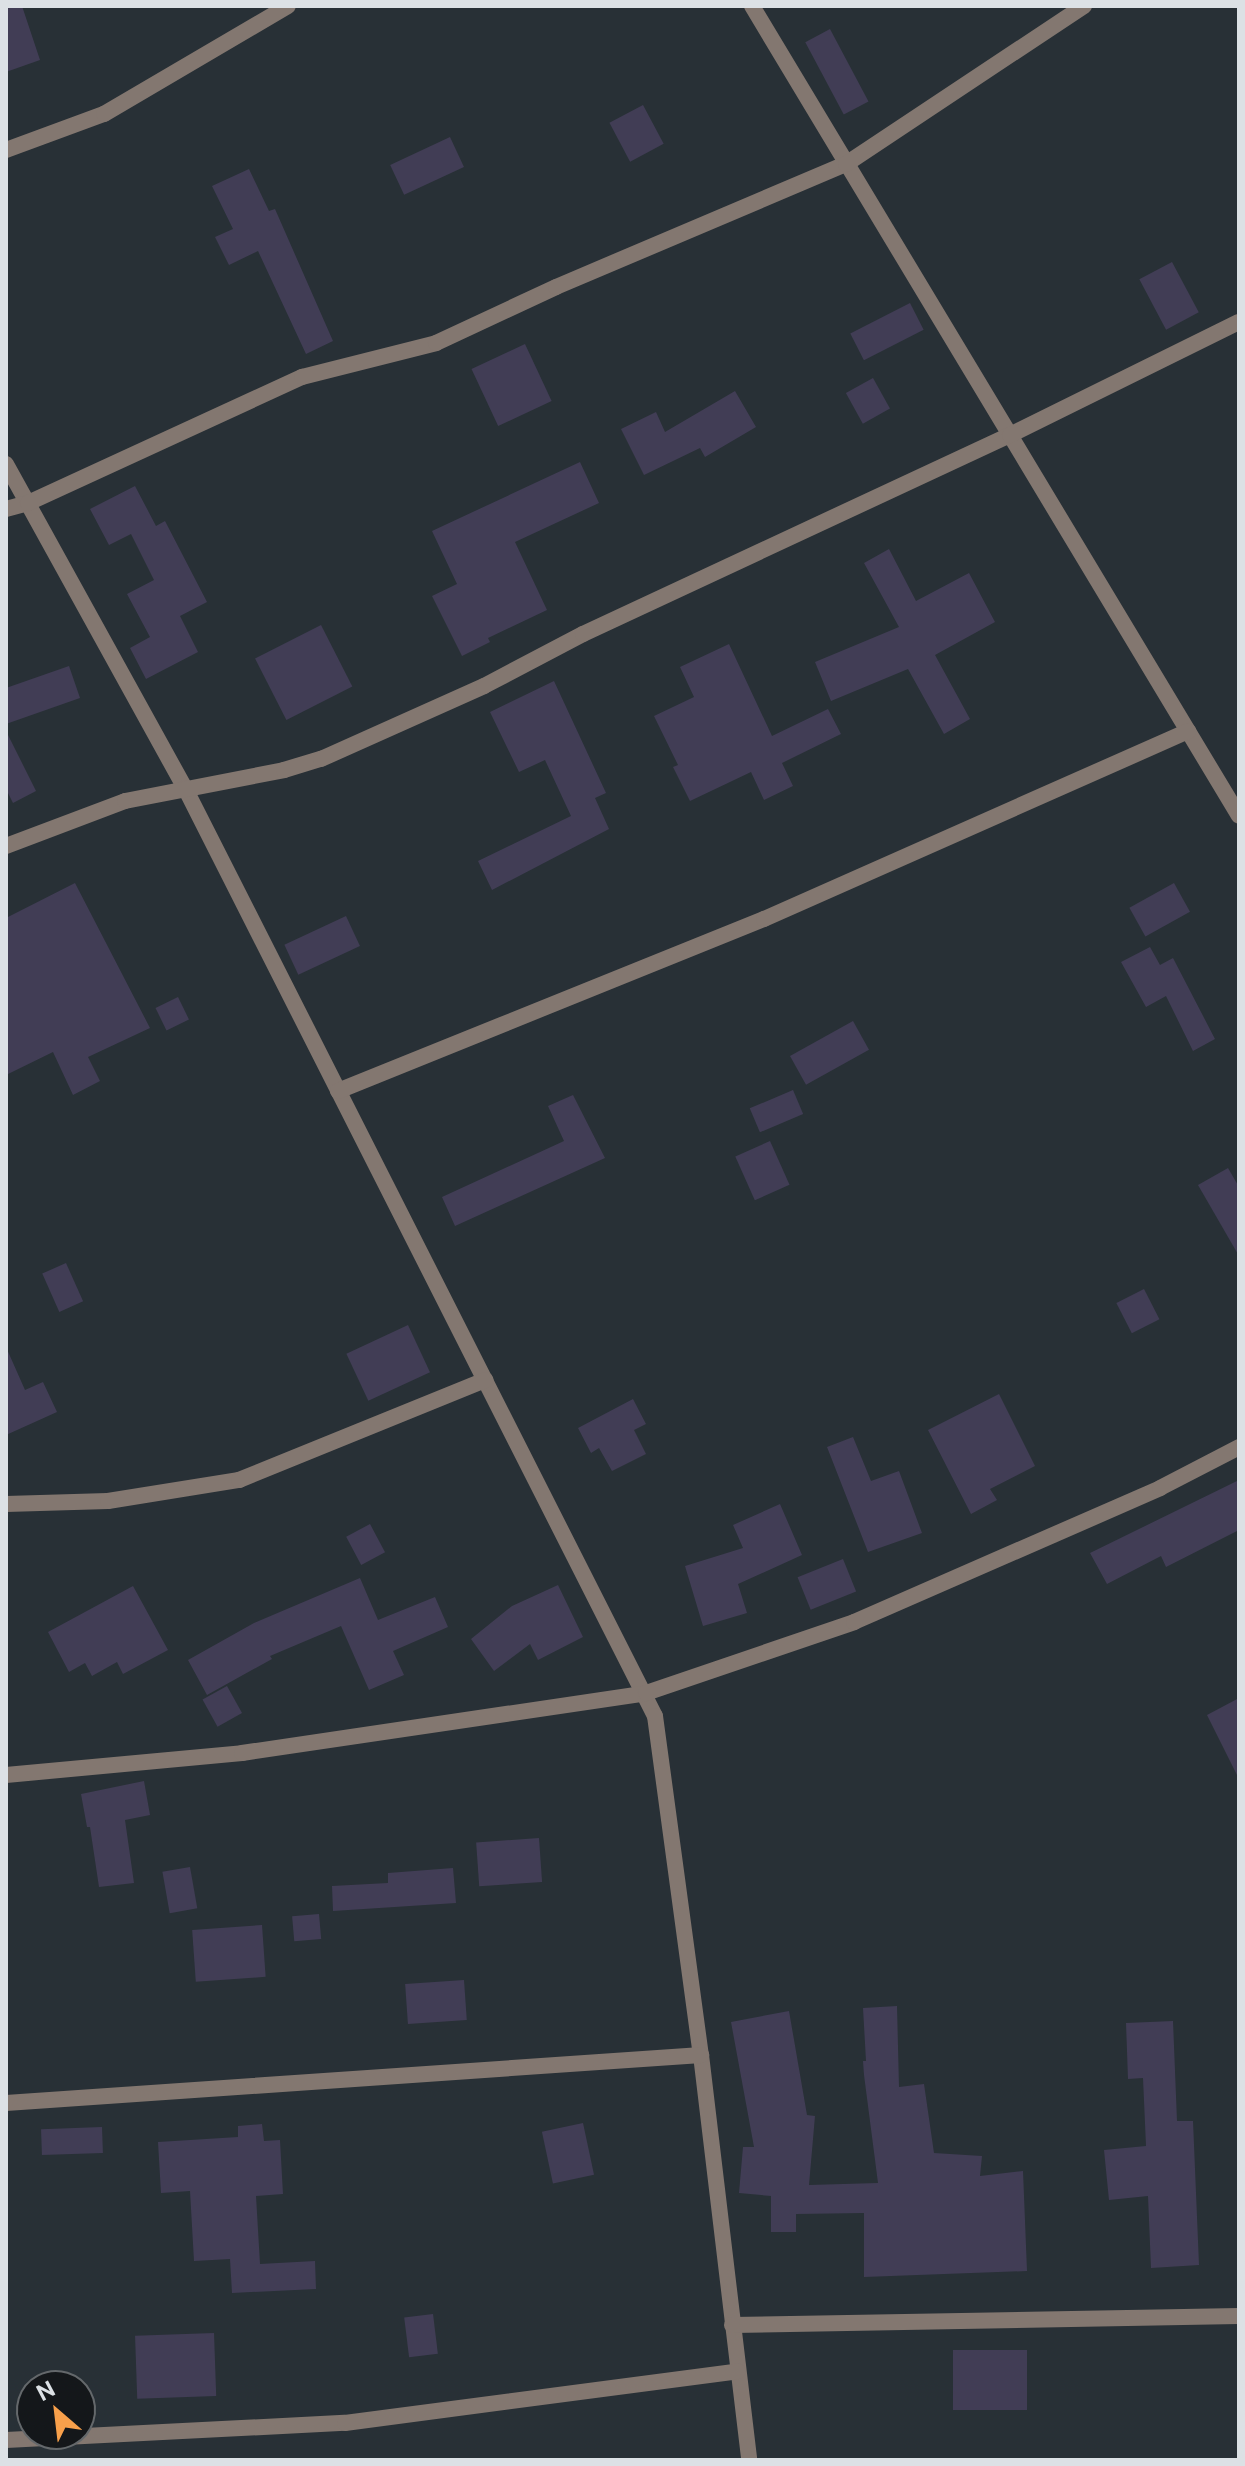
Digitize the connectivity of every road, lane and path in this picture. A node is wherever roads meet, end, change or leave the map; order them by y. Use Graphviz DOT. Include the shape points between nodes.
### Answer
graph roads {
  1 [pos="288,6"];
  2 [pos="752,6"];
  3 [pos="1084,6"];
  4 [pos="6,150"];
  5 [pos="846,164"];
  6 [pos="1239,322"];
  7 [pos="1010,435"];
  8 [pos="6,464"];
  9 [pos="28,503"];
  10 [pos="6,509"];
  11 [pos="1188,731"];
  12 [pos="185,788"];
  13 [pos="1239,816"];
  14 [pos="6,846"];
  15 [pos="338,1091"];
  16 [pos="485,1380"];
  17 [pos="1239,1447"];
  18 [pos="6,1504"];
  19 [pos="646,1693"];
  20 [pos="6,1775"];
  21 [pos="701,2055"];
  22 [pos="6,2103"];
  23 [pos="1239,2316"];
  24 [pos="732,2325"];
  25 [pos="738,2371"];
  26 [pos="6,2440"];
  27 [pos="749,2460"];
  1 -- 4 [label="street" via="104,114"];
  2 -- 5 [label="street"];
  3 -- 5 [label="street"];
  5 -- 7 [label="street"];
  5 -- 9 [label="street" via="436,343 302,377"];
  6 -- 7 [label="street"];
  7 -- 11 [label="street"];
  7 -- 12 [label="street" via="321,759"];
  8 -- 9 [label="street"];
  9 -- 10 [label="street"];
  9 -- 12 [label="street"];
  11 -- 13 [label="street"];
  11 -- 15 [label="street" via="764,919"];
  12 -- 14 [label="street" via="125,801"];
  12 -- 15 [label="street"];
  15 -- 16 [label="street"];
  16 -- 18 [label="street" via="239,1480 108,1501"];
  16 -- 19 [label="street"];
  17 -- 19 [label="street" via="1160,1488 854,1622"];
  19 -- 20 [label="street" via="242,1753"];
  19 -- 21 [label="street" via="655,1716"];
  21 -- 22 [label="street"];
  21 -- 24 [label="street"];
  23 -- 24 [label="street"];
  24 -- 25 [label="street"];
  25 -- 26 [label="street" via="345,2423"];
  25 -- 27 [label="street"];
}
